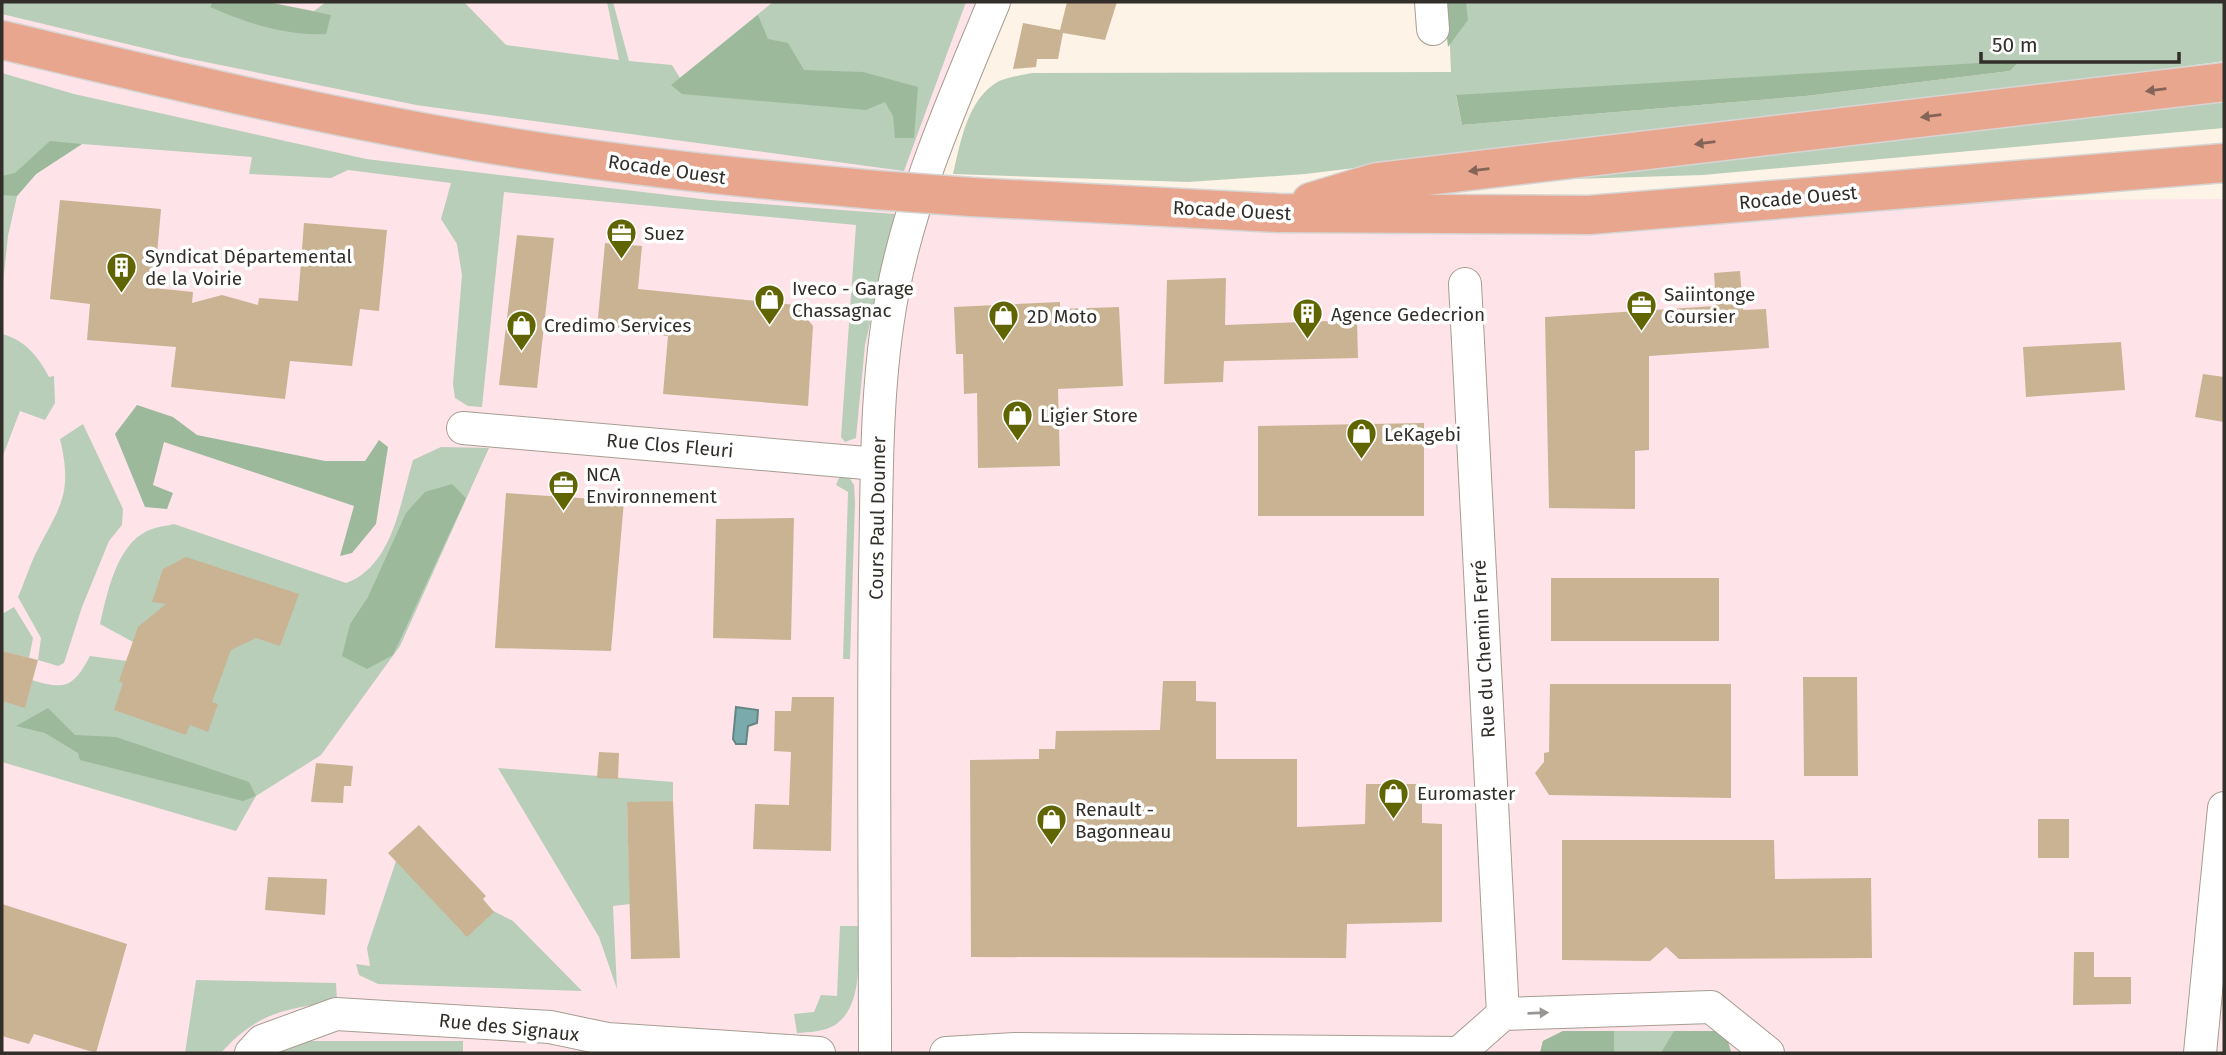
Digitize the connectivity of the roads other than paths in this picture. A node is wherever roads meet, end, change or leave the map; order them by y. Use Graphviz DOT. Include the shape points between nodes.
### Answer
graph roads {
  1 [pos="994,2"];
  2 [pos="2,40"];
  3 [pos="2224,82"];
  4 [pos="2224,163"];
  5 [pos="2104,174"];
  6 [pos="2224,186"];
  7 [pos="1278,213"];
  8 [pos="1465,284"];
  9 [pos="463,428"];
  10 [pos="877,464"];
  11 [pos="2224,808"];
  12 [pos="1503,1014"];
  13 [pos="2224,1052"];
  14 [pos="251,1053"];
  15 [pos="819,1053"];
  16 [pos="875,1053"];
  17 [pos="946,1053"];
  18 [pos="1461,1053"];
  19 [pos="1768,1053"];
  20 [pos="2200,1053"];
  21 [pos="2214,1053"];
  1 -- 10 [label="street, Cours Paul Doumer" via="904,240 885,349"];
  2 -- 7 [label="main road, Rocade Ouest, bridge" via="246,98 500,145 704,175 971,197"];
  3 -- 7 [label="main road, one-way" via="1377,182"];
  4 -- 5 [label="main road, Rocade Ouest"];
  5 -- 6 [label="main road" via="2149,189"];
  5 -- 7 [label="main road, Rocade Ouest" via="1589,215"];
  8 -- 12 [label="street, Rue du Chemin Ferré"];
  9 -- 10 [label="street, Rue Clos Fleuri"];
  10 -- 16 [label="street, Cours Paul Doumer"];
  11 -- 20 [label="street"];
  12 -- 18 [label="street"];
  12 -- 19 [label="street, one-way" via="1711,1007"];
  13 -- 21 [label="street"];
  14 -- 15 [label="street, Rue des Signaux" via="262,1041 336,1014 550,1027 607,1039"];
  17 -- 18 [label="street" via="1015,1049"];
}
